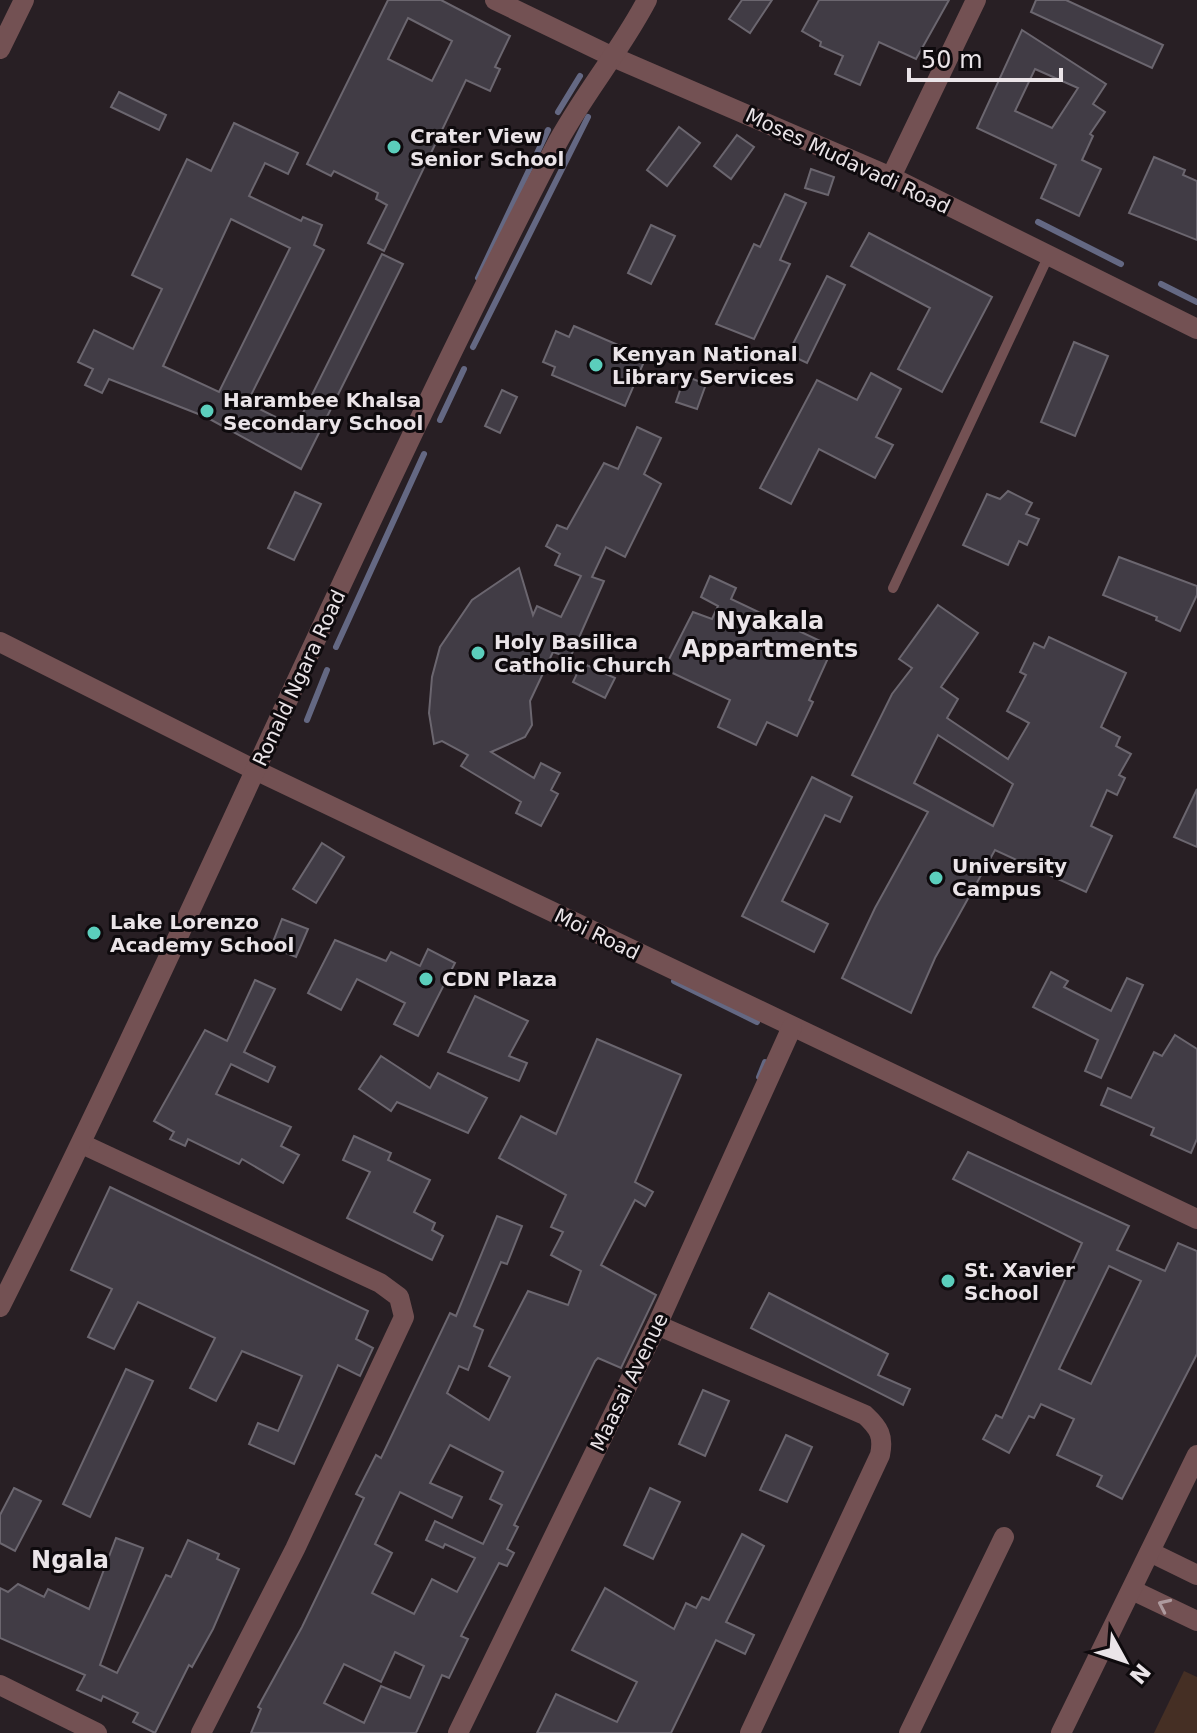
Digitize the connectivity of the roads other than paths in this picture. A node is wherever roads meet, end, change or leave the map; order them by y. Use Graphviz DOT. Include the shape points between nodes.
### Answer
graph roads {
  1 [pos="24,0"];
  2 [pos="495,0"];
  3 [pos="647,0"];
  4 [pos="976,0"];
  5 [pos="0,49"];
  6 [pos="613,57"];
  7 [pos="891,177"];
  8 [pos="1048,257"];
  9 [pos="1197,329"];
  10 [pos="893,588"];
  11 [pos="0,642"];
  12 [pos="255,770"];
  13 [pos="792,1027"];
  14 [pos="82,1144"];
  15 [pos="1197,1219"];
  16 [pos="0,1307"];
  17 [pos="657,1325"];
  18 [pos="1197,1455"];
  19 [pos="1004,1537"];
  20 [pos="1150,1552"];
  21 [pos="1197,1575"];
  22 [pos="1132,1590"];
  23 [pos="1197,1621"];
  24 [pos="0,1685"];
  25 [pos="97,1733"];
  26 [pos="201,1733"];
  27 [pos="458,1733"];
  28 [pos="750,1733"];
  29 [pos="909,1733"];
  30 [pos="1061,1733"];
  1 -- 5 [label="street"];
  2 -- 6 [label="street, Moses Mudavadi Road"];
  3 -- 6 [label="street, Ronald Ngara Road"];
  4 -- 7 [label="street"];
  6 -- 7 [label="street, Moses Mudavadi Road"];
  6 -- 12 [label="street, Ronald Ngara Road" via="555,147"];
  7 -- 8 [label="street, Moses Mudavadi Road"];
  8 -- 9 [label="street, Moses Mudavadi Road"];
  8 -- 10 [label="lane"];
  11 -- 12 [label="street, Moi Road"];
  12 -- 13 [label="street, Moi Road"];
  12 -- 14 [label="street, Ronald Ngara Road"];
  13 -- 15 [label="street, Moi Road"];
  13 -- 17 [label="street, Maasai Avenue"];
  14 -- 16 [label="street, Ronald Ngara Road"];
  14 -- 26 [label="street" via="380,1283 399,1297 404,1317"];
  17 -- 27 [label="street, Maasai Avenue"];
  17 -- 28 [label="street" via="865,1415 879,1428 883,1441"];
  18 -- 20 [label="street"];
  19 -- 29 [label="street"];
  20 -- 21 [label="street"];
  20 -- 22 [label="street"];
  23 -- 22 [label="street, one-way"];
  22 -- 30 [label="street"];
  24 -- 25 [label="street"];
}
